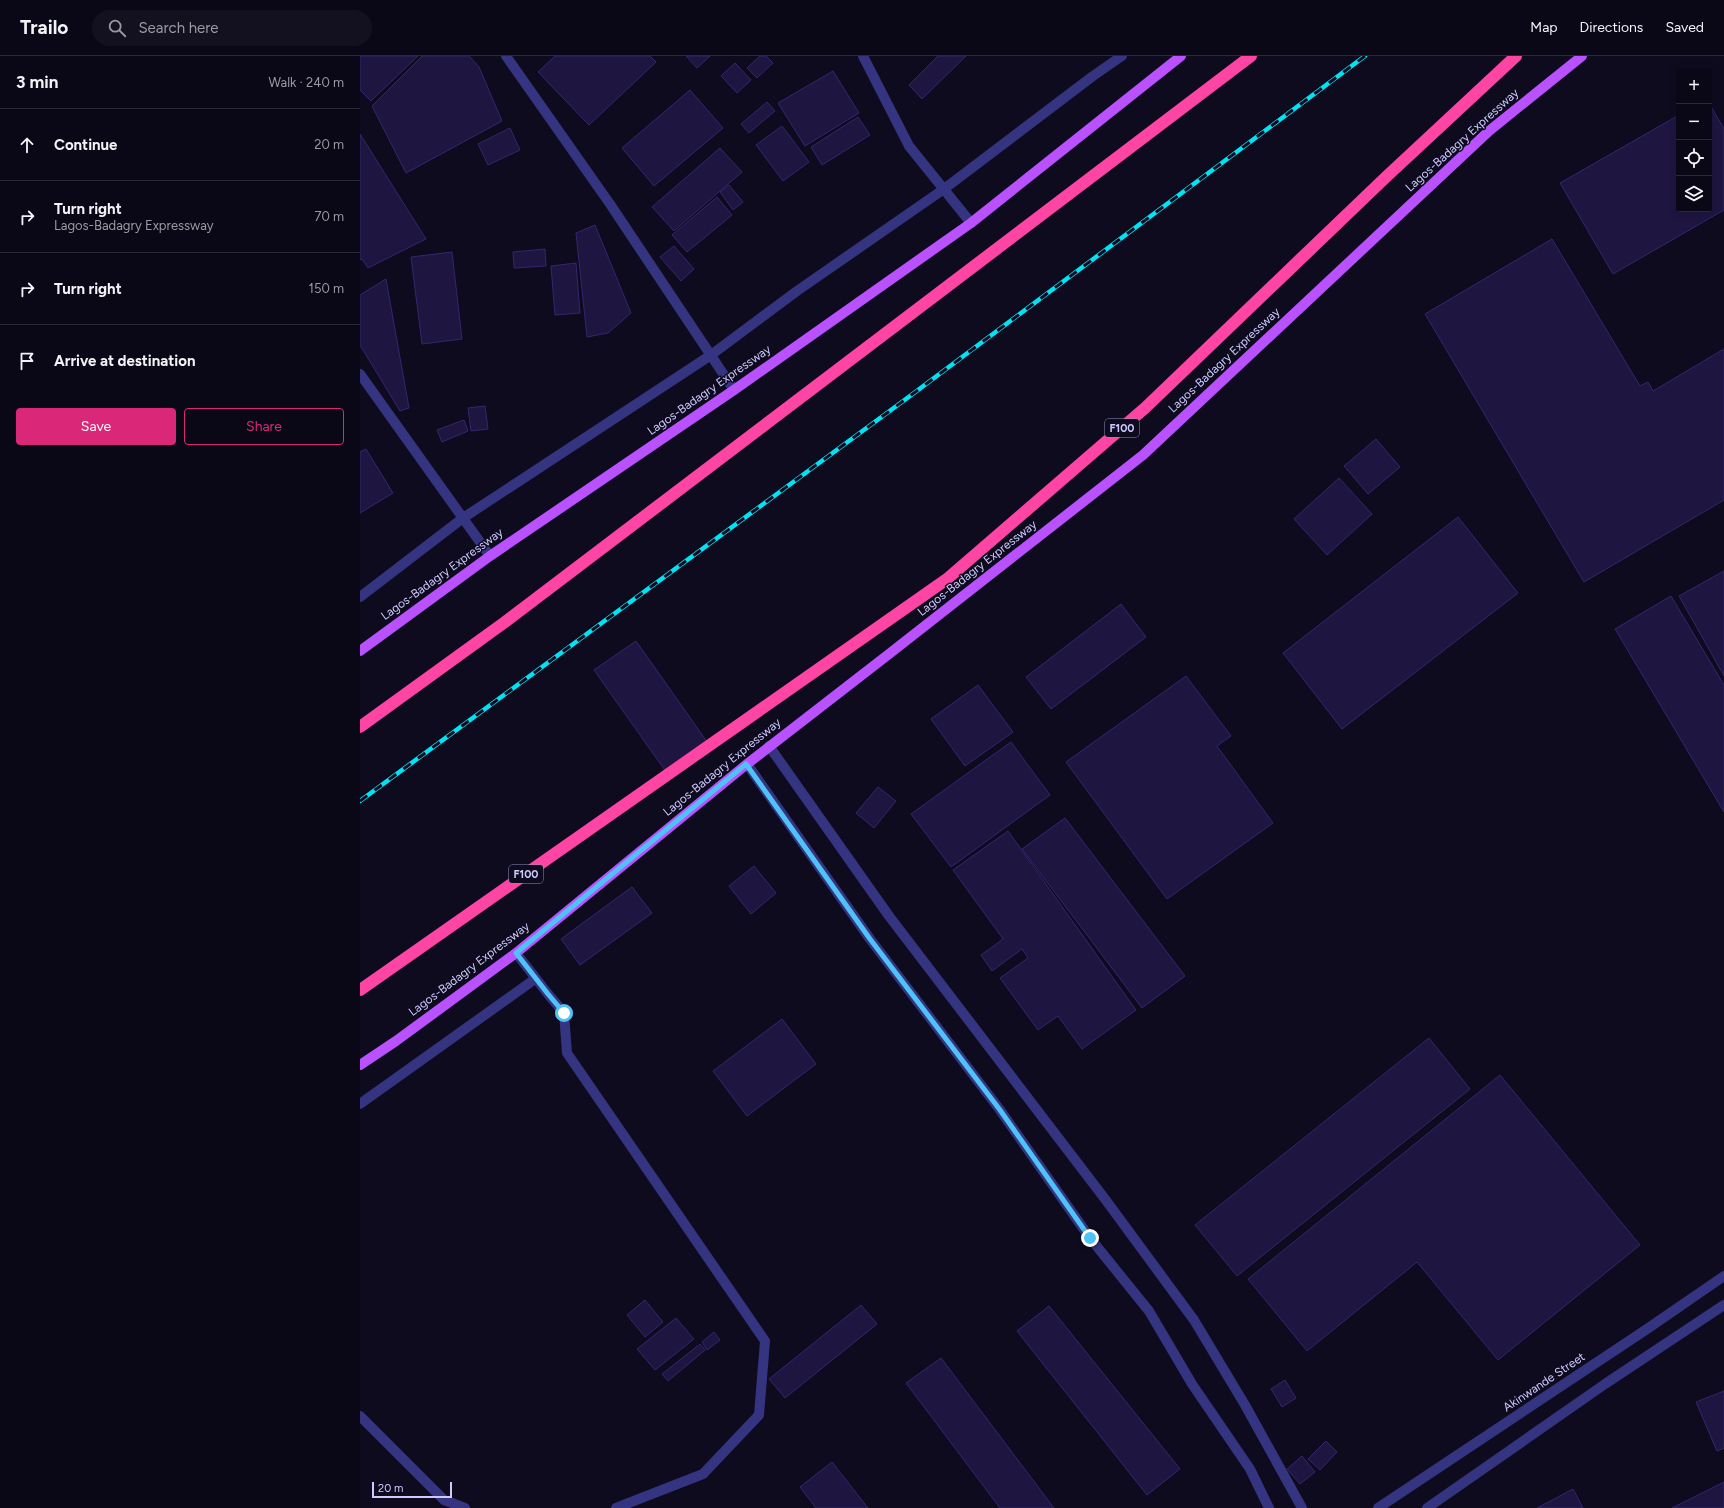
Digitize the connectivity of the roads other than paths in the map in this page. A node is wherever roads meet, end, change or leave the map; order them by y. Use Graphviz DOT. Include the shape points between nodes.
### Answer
graph roads {
  1 [pos="506,56"];
  2 [pos="863,56"];
  3 [pos="1122,56"];
  4 [pos="1181,56"];
  5 [pos="1251,56"];
  6 [pos="1516,56"];
  7 [pos="1582,56"];
  8 [pos="944,189"];
  9 [pos="971,223"];
  10 [pos="711,355"];
  11 [pos="360,374"];
  12 [pos="734,390"];
  13 [pos="463,518"];
  14 [pos="490,556"];
  15 [pos="360,597"];
  16 [pos="360,651"];
  17 [pos="360,727"];
  18 [pos="769,746"];
  19 [pos="746,764"];
  20 [pos="516,953"];
  21 [pos="535,979"];
  22 [pos="360,990"];
  23 [pos="360,1065"];
  24 [pos="360,1104"];
  25 [pos="1724,1276"];
  26 [pos="1724,1305"];
  27 [pos="360,1416"];
  28 [pos="465,1508"];
  29 [pos="616,1508"];
  30 [pos="1269,1508"];
  31 [pos="1302,1508"];
  32 [pos="1378,1508"];
  33 [pos="1427,1508"];
  1 -- 10 [label="street"];
  2 -- 8 [label="street" via="909,146"];
  3 -- 8 [label="street"];
  4 -- 9 [label="main road, Lagos-Badagry Expressway"];
  5 -- 17 [label="highway" via="505,622"];
  6 -- 22 [label="highway, Lagos-Badagry Expressway / F100" via="1145,408 947,579"];
  7 -- 18 [label="main road, Lagos-Badagry Expressway" via="1489,131 1143,455"];
  8 -- 9 [label="street"];
  8 -- 10 [label="street"];
  9 -- 12 [label="main road, Lagos-Badagry Expressway"];
  10 -- 12 [label="street"];
  10 -- 13 [label="street"];
  11 -- 13 [label="street"];
  12 -- 14 [label="main road, Lagos-Badagry Expressway"];
  13 -- 14 [label="street"];
  13 -- 15 [label="street"];
  14 -- 16 [label="main road, Lagos-Badagry Expressway"];
  18 -- 19 [label="main road, Lagos-Badagry Expressway"];
  18 -- 31 [label="street" via="889,916 1194,1320 1246,1405"];
  19 -- 20 [label="main road, Lagos-Badagry Expressway"];
  19 -- 30 [label="street" via="870,939 1000,1110 1090,1238 1149,1311 1192,1384 1250,1469"];
  20 -- 21 [label="street"];
  20 -- 23 [label="main road, Lagos-Badagry Expressway"];
  21 -- 24 [label="street"];
  21 -- 29 [label="street" via="564,1013 567,1053 765,1341 759,1415 702,1474"];
  25 -- 32 [label="street, Akinwande Street"];
  26 -- 33 [label="street"];
  27 -- 28 [label="street" via="444,1500"];
}
